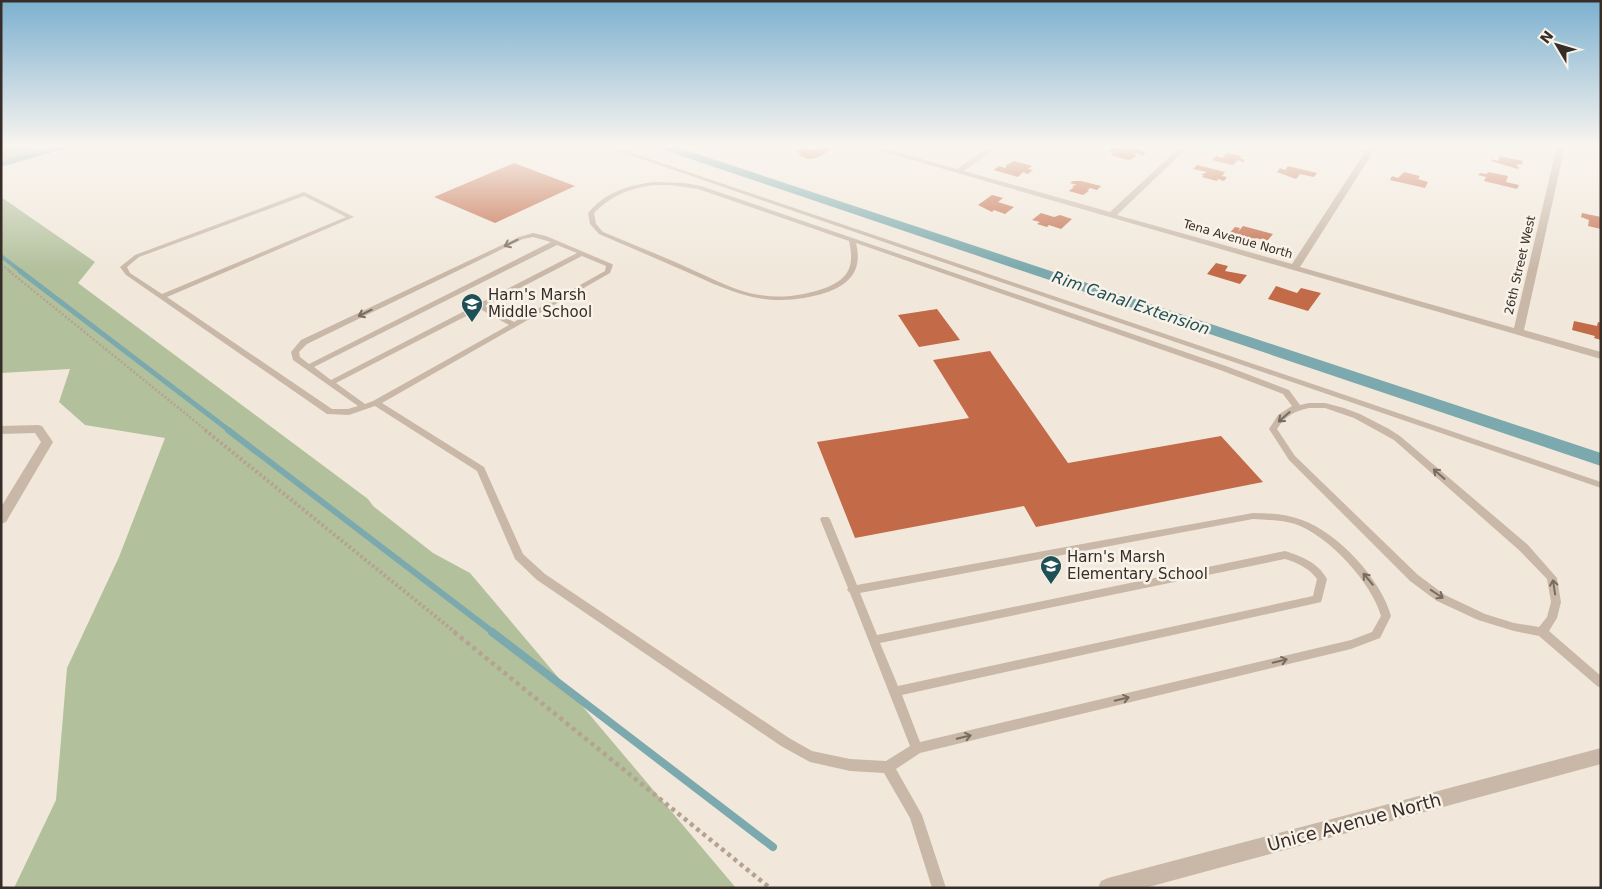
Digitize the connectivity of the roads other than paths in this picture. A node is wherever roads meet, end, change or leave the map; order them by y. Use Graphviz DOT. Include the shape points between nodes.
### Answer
graph roads {
  1 [pos="629,187"];
  2 [pos="700,187"];
  3 [pos="729,187"];
  4 [pos="1012,187"];
  5 [pos="1141,187"];
  6 [pos="1346,187"];
  7 [pos="1551,187"];
  8 [pos="1111,216"];
  9 [pos="852,241"];
  10 [pos="557,242"];
  11 [pos="582,253"];
  12 [pos="1294,268"];
  13 [pos="162,297"];
  14 [pos="480,306"];
  15 [pos="515,325"];
  16 [pos="1518,332"];
  17 [pos="1601,356"];
  18 [pos="309,367"];
  19 [pos="331,383"];
  20 [pos="376,403"];
  21 [pos="364,407"];
  22 [pos="1298,408"];
  23 [pos="1,430"];
  24 [pos="1601,485"];
  25 [pos="1,519"];
  26 [pos="824,520"];
  27 [pos="852,590"];
  28 [pos="1542,632"];
  29 [pos="873,640"];
  30 [pos="1601,683"];
  31 [pos="894,692"];
  32 [pos="917,748"];
  33 [pos="1601,756"];
  34 [pos="888,767"];
  35 [pos="939,888"];
  36 [pos="1108,888"];
  1 -- 9 [label="lane" via="613,193 591,212 593,224 601,233 738,291 764,298 795,297 828,290 842,283 854,270 857,257"];
  2 -- 9 [label="lane"];
  3 -- 24 [label="lane"];
  4 -- 8 [label="street, Tena Avenue North"];
  5 -- 8 [label="street"];
  6 -- 12 [label="street"];
  7 -- 16 [label="street, 26th Street West"];
  8 -- 12 [label="street, Tena Avenue North"];
  9 -- 22 [label="lane" via="1223,368 1286,392"];
  10 -- 11 [label="lane"];
  10 -- 18 [label="lane"];
  10 -- 18 [label="lane, one-way" via="544,236 521,238 304,342 295,352 296,358"];
  11 -- 14 [label="lane"];
  11 -- 15 [label="lane" via="610,265 608,272"];
  12 -- 16 [label="street, Tena Avenue North"];
  13 -- 13 [label="lane" via="123,267 137,256 304,194 351,217"];
  13 -- 21 [label="lane" via="330,412 348,412"];
  14 -- 15 [label="lane"];
  14 -- 19 [label="lane"];
  15 -- 20 [label="lane"];
  16 -- 17 [label="street, Tena Avenue North"];
  18 -- 19 [label="lane"];
  19 -- 21 [label="lane"];
  20 -- 21 [label="lane"];
  20 -- 34 [label="lane" via="481,469 518,556 541,578 810,756 850,765"];
  28 -- 22 [label="lane, one-way" via="1552,618 1556,602 1552,578 1524,548 1397,438 1375,423 1346,411 1318,405"];
  22 -- 28 [label="lane, one-way" via="1282,416 1273,429 1292,458 1414,578 1441,598 1482,617"];
  23 -- 25 [label="street" via="38,430 47,442"];
  26 -- 27 [label="lane"];
  27 -- 29 [label="lane"];
  32 -- 27 [label="lane, one-way" via="1351,644 1376,635 1386,616 1383,603 1370,582 1325,535 1294,520 1263,516"];
  28 -- 30 [label="lane"];
  29 -- 31 [label="lane"];
  29 -- 31 [label="lane" via="1285,555 1315,568 1322,579 1317,598"];
  31 -- 32 [label="lane"];
  32 -- 34 [label="lane"];
  33 -- 36 [label="street, Unice Avenue North"];
  34 -- 35 [label="lane" via="916,815"];
}
